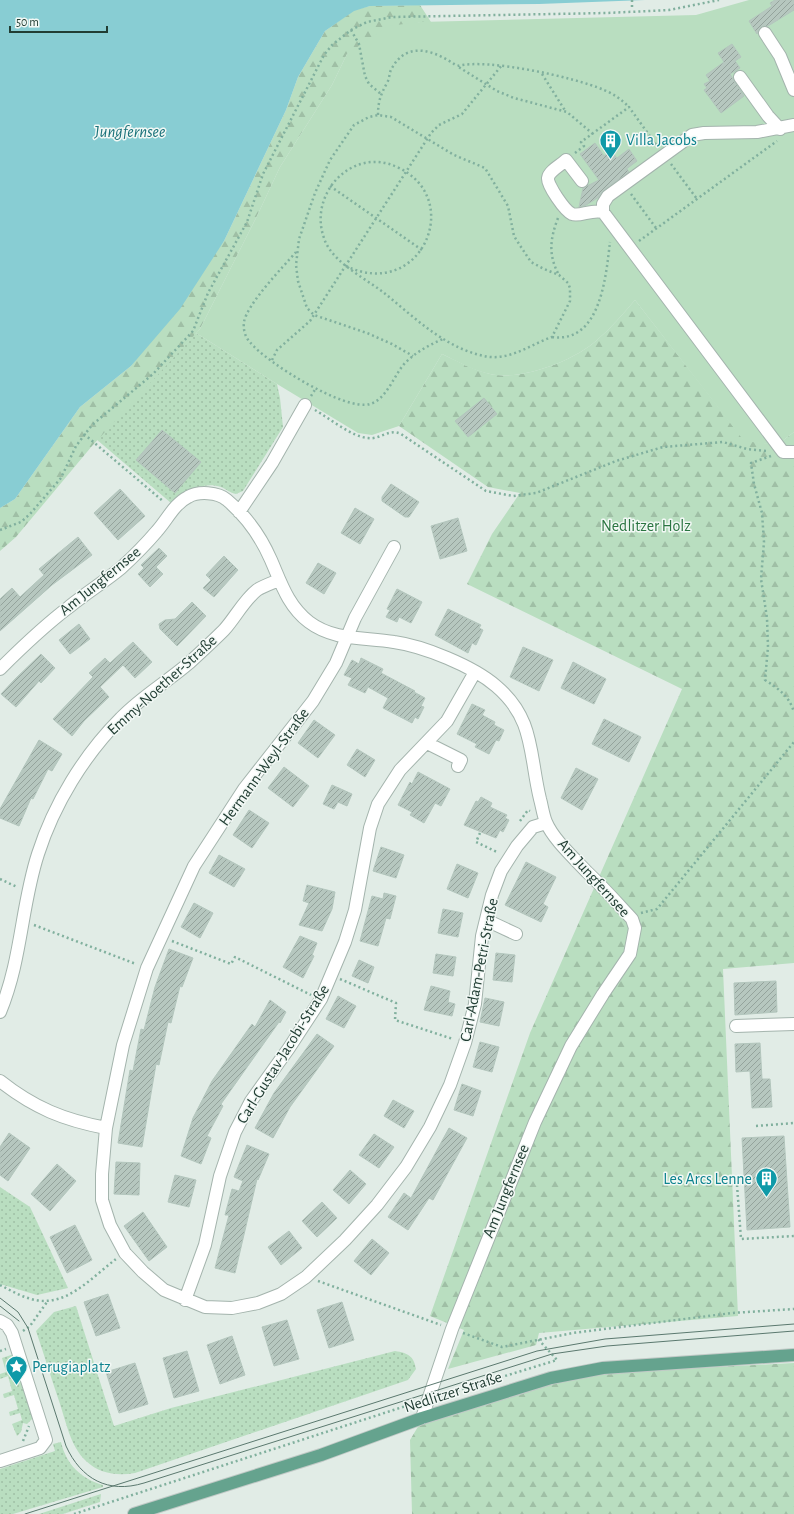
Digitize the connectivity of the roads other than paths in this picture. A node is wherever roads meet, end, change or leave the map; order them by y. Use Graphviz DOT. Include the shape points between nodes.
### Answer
graph roads {
  1 [pos="765,33"];
  2 [pos="740,77"];
  3 [pos="794,90"];
  4 [pos="794,125"];
  5 [pos="781,133"];
  6 [pos="582,181"];
  7 [pos="603,212"];
  8 [pos="305,405"];
  9 [pos="789,452"];
  10 [pos="240,512"];
  11 [pos="394,547"];
  12 [pos="279,580"];
  13 [pos="345,638"];
  14 [pos="0,669"];
  15 [pos="475,672"];
  16 [pos="427,743"];
  17 [pos="458,766"];
  18 [pos="546,822"];
  19 [pos="486,920"];
  20 [pos="516,934"];
  21 [pos="0,1012"];
  22 [pos="794,1024"];
  23 [pos="736,1026"];
  24 [pos="0,1081"];
  25 [pos="106,1128"];
  26 [pos="185,1300"];
  27 [pos="0,1321"];
  28 [pos="794,1355"];
  29 [pos="422,1418"];
  30 [pos="0,1461"];
  31 [pos="134,1514"];
  1 -- 3 [label="street" via="780,56"];
  2 -- 5 [label="street"];
  4 -- 5 [label="street"];
  5 -- 7 [label="street" via="697,134 687,138 608,196 603,204"];
  6 -- 7 [label="street" via="566,160 550,173 548,178 551,188 572,214"];
  7 -- 9 [label="street"];
  8 -- 10 [label="street"];
  10 -- 12 [label="street, Am Jungfernsee" via="262,541"];
  10 -- 14 [label="street, Am Jungfernsee" via="225,498 208,494 189,496 179,503 158,531 121,567 31,637"];
  11 -- 13 [label="street, Hermann-Weyl-Straße"];
  12 -- 13 [label="street, Am Jungfernsee" via="290,603 309,622 321,630"];
  12 -- 21 [label="street, Emmy-Noether-Straße" via="257,590 224,630 187,664 121,717 75,776 56,810 38,853 12,976"];
  13 -- 15 [label="street, Am Jungfernsee" via="395,642 418,647"];
  13 -- 25 [label="street, Hermann-Weyl-Straße" via="336,662 312,701 244,789 194,866 147,968 123,1045"];
  15 -- 16 [label="street, Carl-Gustav-Jacobi-Straße" via="447,721"];
  15 -- 18 [label="street, Am Jungfernsee" via="494,684 512,701 526,726"];
  16 -- 17 [label="street" via="461,760"];
  16 -- 26 [label="street, Carl-Gustav-Jacobi-Straße" via="400,770 378,804 363,858 355,910 345,942 321,999 251,1101 235,1132 220,1176 205,1245"];
  18 -- 19 [label="street, Carl-Adam-Petri-Straße" via="533,827 517,846 502,871 492,895"];
  18 -- 29 [label="street, Am Jungfernsee" via="568,852 629,916 635,928 630,954 571,1046 548,1092 452,1329"];
  19 -- 20 [label="street"];
  19 -- 26 [label="street, Carl-Adam-Petri-Straße" via="474,1004 465,1043 440,1106 406,1167 377,1205 306,1277 281,1294 258,1303 232,1308 206,1307"];
  22 -- 23 [label="street"];
  24 -- 25 [label="street" via="21,1097 48,1112 78,1123"];
  25 -- 26 [label="street, Carl-Adam-Petri-Straße" via="102,1200 110,1225 125,1253 143,1272 164,1290"];
  27 -- 30 [label="street" via="7,1325 12,1333 46,1440 40,1448"];
  28 -- 29 [label="main road, Nedlitzer Straße" via="602,1368 545,1379"];
  29 -- 31 [label="main road, Nedlitzer Straße" via="321,1455"];
}
